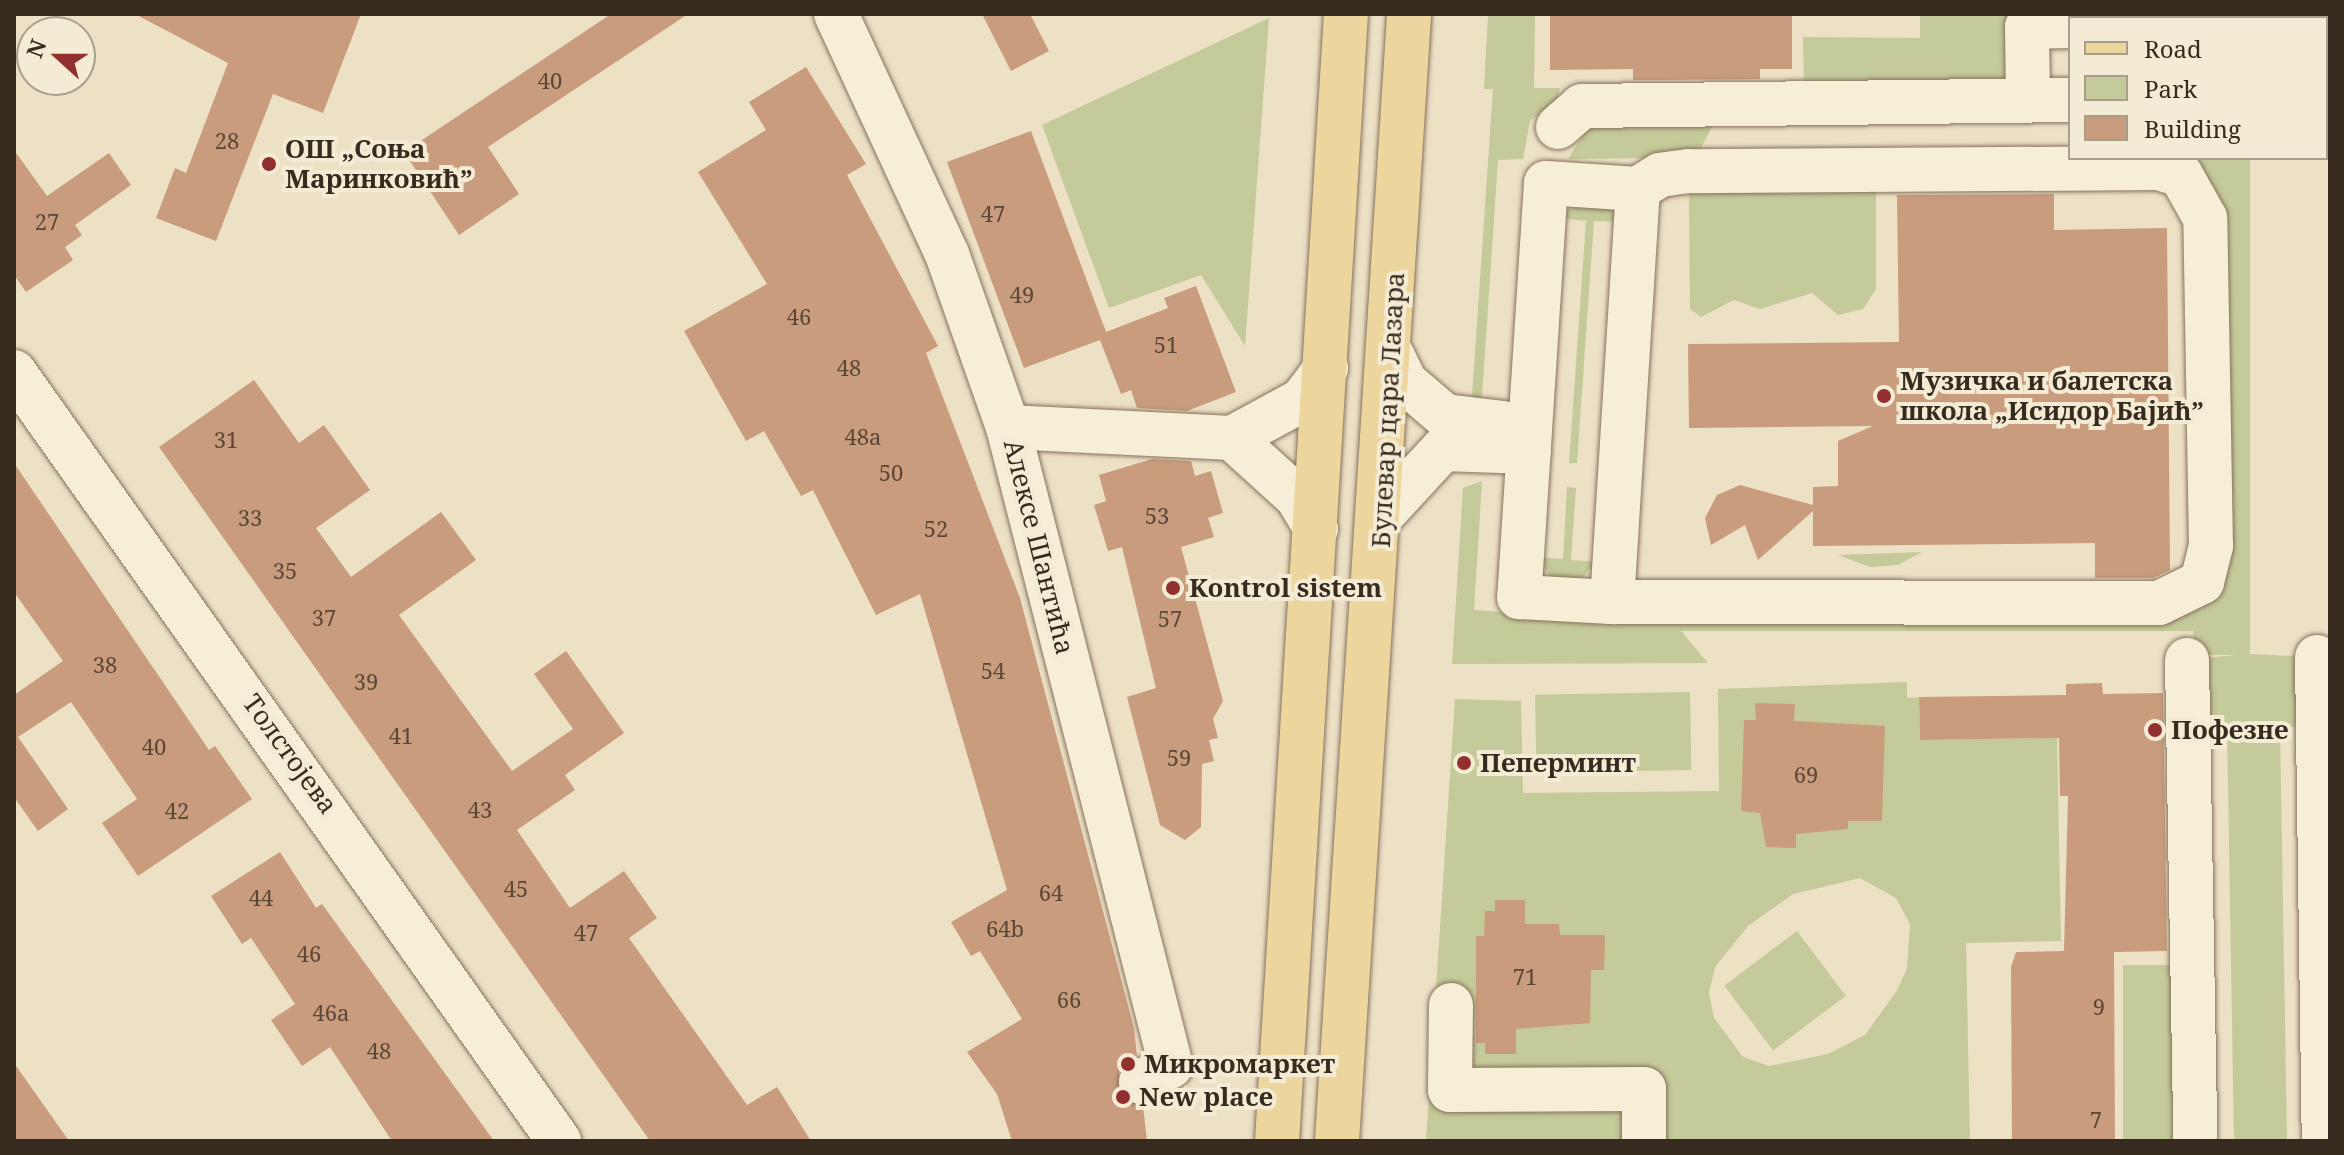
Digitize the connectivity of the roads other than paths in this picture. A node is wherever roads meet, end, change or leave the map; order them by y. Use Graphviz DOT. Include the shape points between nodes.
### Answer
graph roads {
  1 [pos="836,14"];
  2 [pos="1346,14"];
  3 [pos="1409,14"];
  4 [pos="2068,26"];
  5 [pos="2049,100"];
  6 [pos="1570,116"];
  7 [pos="1638,189"];
  8 [pos="1392,355"];
  9 [pos="1326,368"];
  10 [pos="14,372"];
  11 [pos="1008,427"];
  12 [pos="1232,438"];
  13 [pos="1530,438"];
  14 [pos="1382,515"];
  15 [pos="1316,529"];
  16 [pos="1612,602"];
  17 [pos="2317,657"];
  18 [pos="2187,660"];
  19 [pos="1451,1005"];
  20 [pos="1141,1082"];
  21 [pos="559,1141"];
  22 [pos="1277,1141"];
  23 [pos="1337,1141"];
  24 [pos="1644,1141"];
  25 [pos="2195,1141"];
  26 [pos="2324,1141"];
  1 -- 11 [label="street, Алексе Шантића" via="947,254"];
  2 -- 9 [label="main road"];
  3 -- 8 [label="main road, Булевар цара Лазара"];
  4 -- 5 [label="street" via="2027,27"];
  5 -- 6 [label="street"];
  7 -- 13 [label="street" via="1546,183"];
  7 -- 16 [label="street"];
  7 -- 16 [label="street" via="1660,175 1688,171 2158,168 2181,175 2205,218 2211,546 2202,582 2159,603"];
  8 -- 13 [label="street" via="1405,382 1445,416"];
  8 -- 14 [label="main road, Булевар цара Лазара"];
  9 -- 12 [label="street" via="1302,400"];
  9 -- 15 [label="main road"];
  10 -- 21 [label="street, Толстојева"];
  11 -- 12 [label="street"];
  11 -- 20 [label="street, Алексе Шантића" via="1171,1066"];
  12 -- 15 [label="street" via="1297,497"];
  13 -- 14 [label="street" via="1443,449"];
  13 -- 16 [label="street" via="1519,597"];
  14 -- 23 [label="main road, Булевар цара Лазара"];
  15 -- 22 [label="main road"];
  17 -- 26 [label="street"];
  18 -- 25 [label="street"];
  19 -- 24 [label="street" via="1450,1090 1644,1089"];
}
